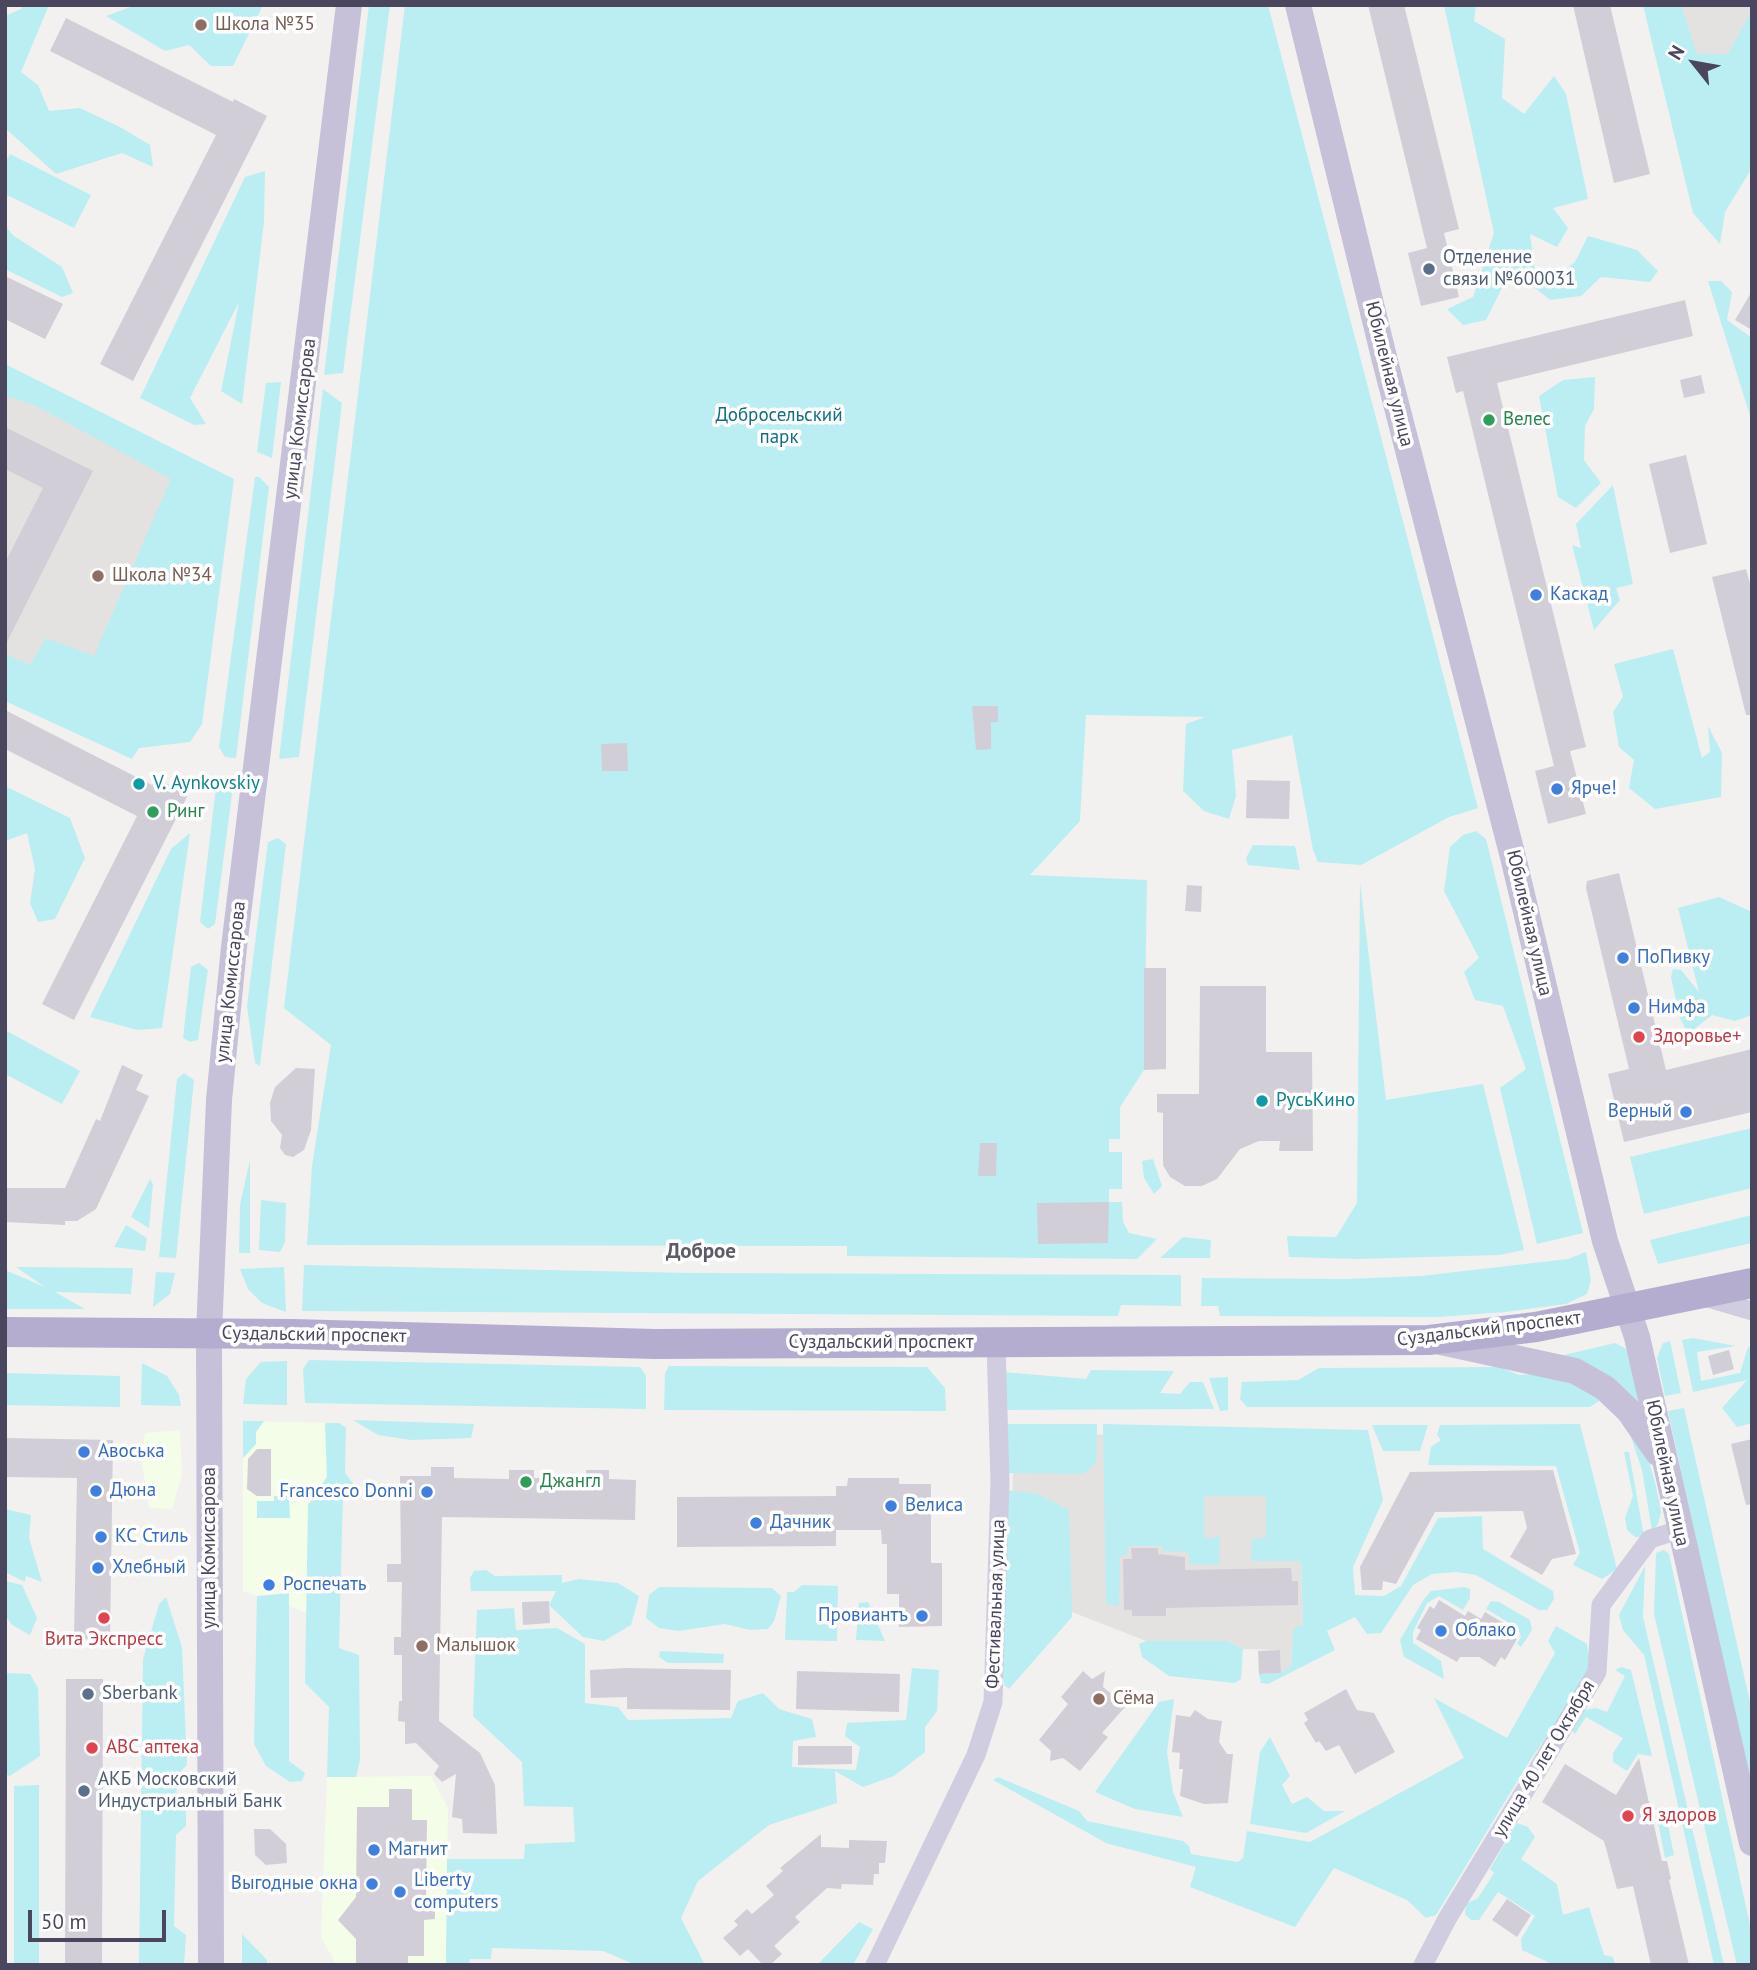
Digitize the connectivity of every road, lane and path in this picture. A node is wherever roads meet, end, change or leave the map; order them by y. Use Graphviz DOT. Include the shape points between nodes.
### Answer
graph roads {
  1 [pos="349,5"];
  2 [pos="1298,5"];
  3 [pos="1752,1283"];
  4 [pos="1696,1295"];
  5 [pos="1628,1309"];
  6 [pos="1752,1311"];
  7 [pos="5,1332"];
  8 [pos="209,1333"];
  9 [pos="1429,1340"];
  10 [pos="996,1343"];
  11 [pos="1668,1472"];
  12 [pos="1679,1530"];
  13 [pos="1752,1843"];
  14 [pos="211,1965"];
  15 [pos="875,1965"];
  16 [pos="1423,1965"];
  1 -- 8 [label="main road, улица Комиссарова" via="225,1040 209,1263"];
  2 -- 5 [label="main road, Юбилейная улица" via="1605,1241"];
  3 -- 4 [label="main road, Суздальский проспект"];
  4 -- 5 [label="main road, Суздальский проспект"];
  4 -- 6 [label="street"];
  5 -- 9 [label="main road, Суздальский проспект" via="1536,1327"];
  5 -- 11 [label="main road, Юбилейная улица"];
  7 -- 8 [label="main road, Суздальский проспект"];
  8 -- 10 [label="main road, Суздальский проспект" via="655,1343"];
  8 -- 14 [label="main road, улица Комиссарова"];
  9 -- 10 [label="main road, Суздальский проспект"];
  9 -- 11 [label="main road" via="1538,1361 1605,1388 1649,1437"];
  10 -- 15 [label="street, Фестивальная улица" via="1000,1482 993,1702 971,1767"];
  11 -- 12 [label="main road, Юбилейная улица"];
  12 -- 13 [label="main road, Юбилейная улица"];
  12 -- 16 [label="street, улица 40 лет Октября" via="1650,1539 1601,1605 1597,1672"];
}
